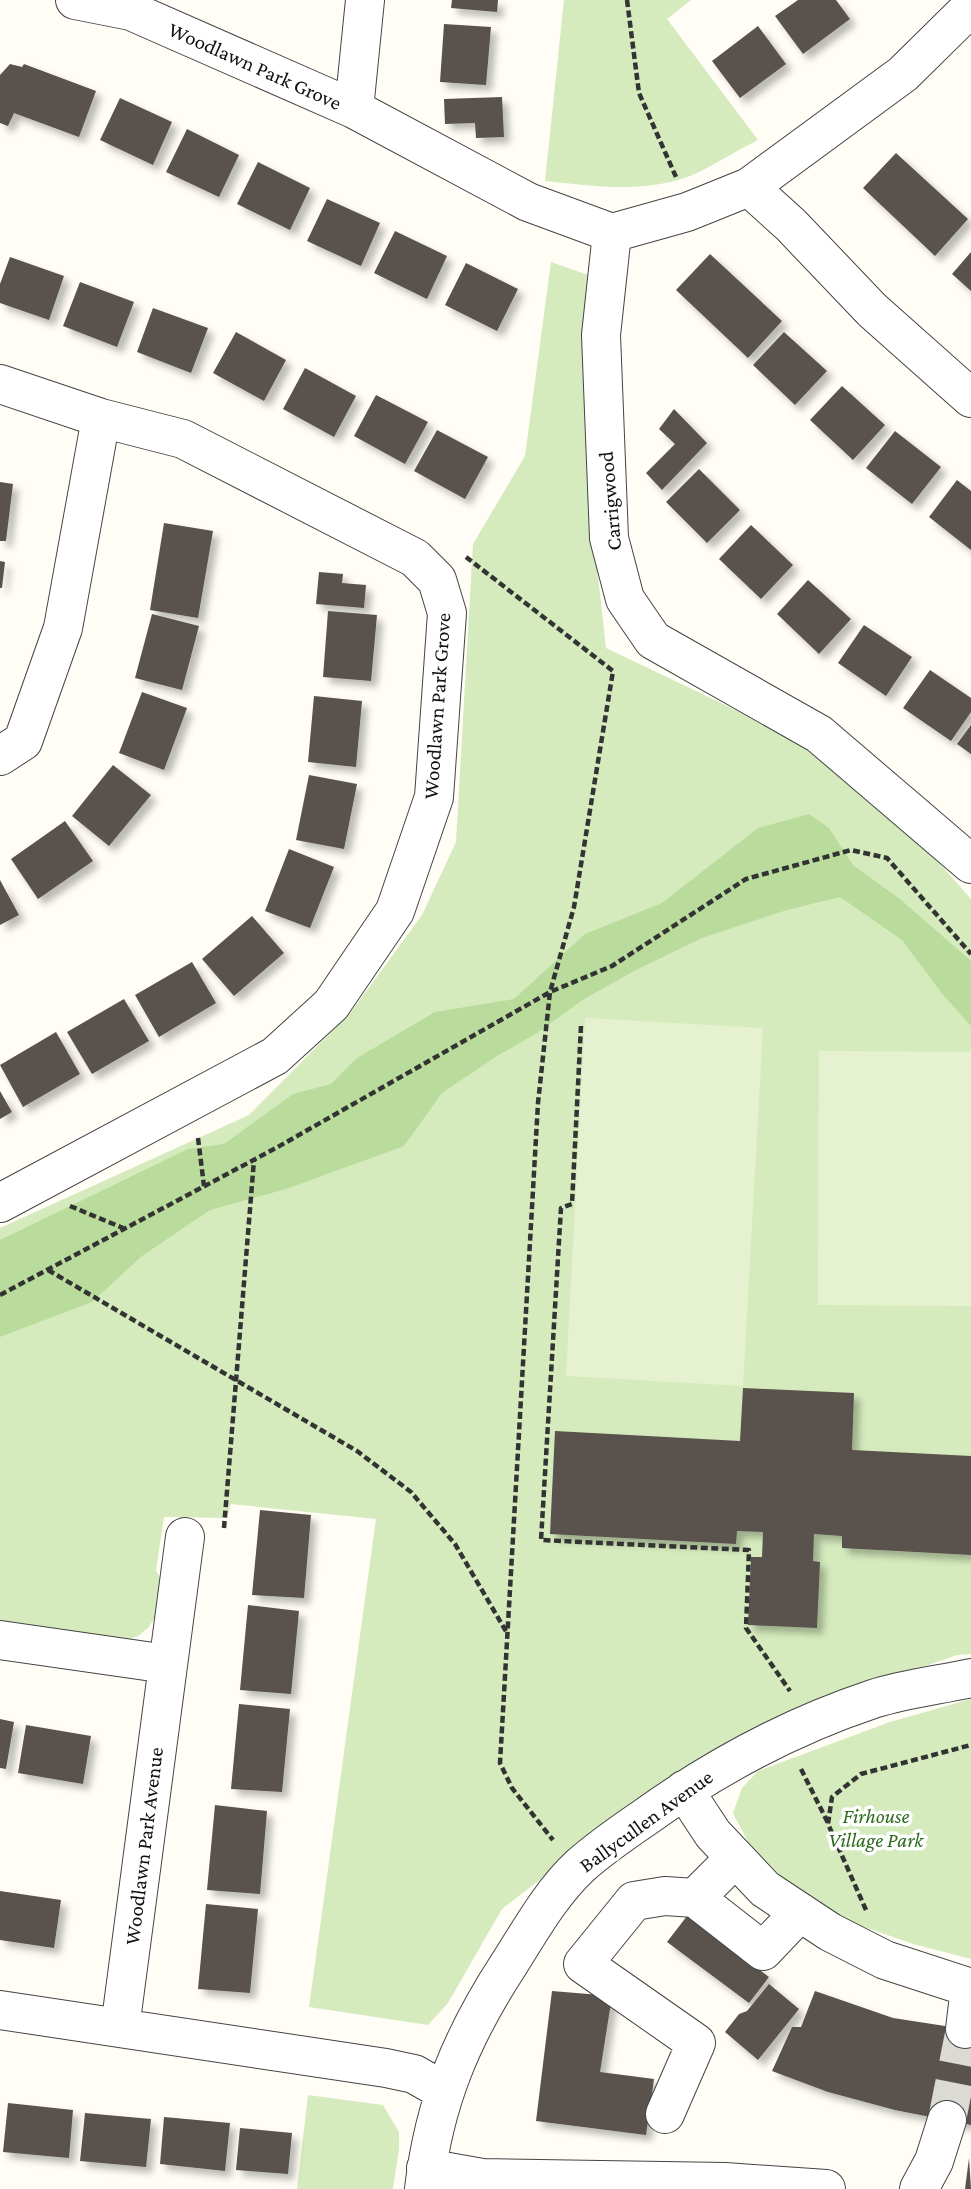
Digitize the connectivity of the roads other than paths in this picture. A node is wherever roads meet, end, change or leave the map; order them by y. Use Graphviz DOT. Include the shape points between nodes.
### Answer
graph roads {
  1 [pos="75,0"];
  2 [pos="365,0"];
  3 [pos="971,7"];
  4 [pos="354,109"];
  5 [pos="749,187"];
  6 [pos="612,233"];
  7 [pos="0,384"];
  8 [pos="971,398"];
  9 [pos="102,418"];
  10 [pos="0,756"];
  11 [pos="971,864"];
  12 [pos="0,1203"];
  13 [pos="185,1537"];
  14 [pos="0,1640"];
  15 [pos="167,1664"];
  16 [pos="971,1678"];
  17 [pos="684,1790"];
  18 [pos="735,1858"];
  19 [pos="695,1898"];
  20 [pos="800,1912"];
  21 [pos="970,1988"];
  22 [pos="0,2010"];
  23 [pos="121,2028"];
  24 [pos="965,2029"];
  25 [pos="444,2091"];
  26 [pos="665,2114"];
  27 [pos="947,2120"];
  28 [pos="425,2178"];
  29 [pos="648,2185"];
  30 [pos="725,2186"];
  31 [pos="825,2189"];
  32 [pos="919,2189"];
  1 -- 4 [label="street, Woodlawn Park Grove" via="131,11"];
  2 -- 4 [label="street, Woodlawn Park Grove"];
  3 -- 5 [label="street" via="903,74"];
  4 -- 6 [label="street, Woodlawn Park Grove" via="528,202"];
  5 -- 6 [label="street" via="687,212"];
  5 -- 8 [label="street" via="872,310"];
  6 -- 11 [label="street, Carrigwood" via="601,335 609,538 625,599 653,640 819,734"];
  7 -- 9 [label="street, Woodlawn Park Grove"];
  9 -- 10 [label="street" via="63,628 23,741"];
  9 -- 12 [label="street, Woodlawn Park Grove" via="183,439 415,558 437,580 447,613 434,797 396,911 331,1005 275,1056"];
  13 -- 15 [label="street, Woodlawn Park Avenue"];
  14 -- 15 [label="street"];
  15 -- 23 [label="street, Woodlawn Park Avenue"];
  16 -- 17 [label="street, Ballycullen Avenue" via="874,1699 782,1735"];
  17 -- 18 [label="street"];
  17 -- 25 [label="street, Ballycullen Avenue" via="579,1867 546,1907 483,2003"];
  18 -- 19 [label="street"];
  18 -- 20 [label="street" via="765,1889"];
  19 -- 20 [label="street" via="764,1951"];
  19 -- 26 [label="street" via="634,1901 583,1964 696,2043"];
  20 -- 21 [label="street" via="885,1960"];
  21 -- 24 [label="street"];
  22 -- 23 [label="street"];
  23 -- 25 [label="street" via="386,2068 414,2074"];
  25 -- 28 [label="street, Ballycullen Avenue"];
  27 -- 32 [label="street"];
  28 -- 29 [label="street"];
  29 -- 30 [label="street"];
  30 -- 31 [label="street"];
}
